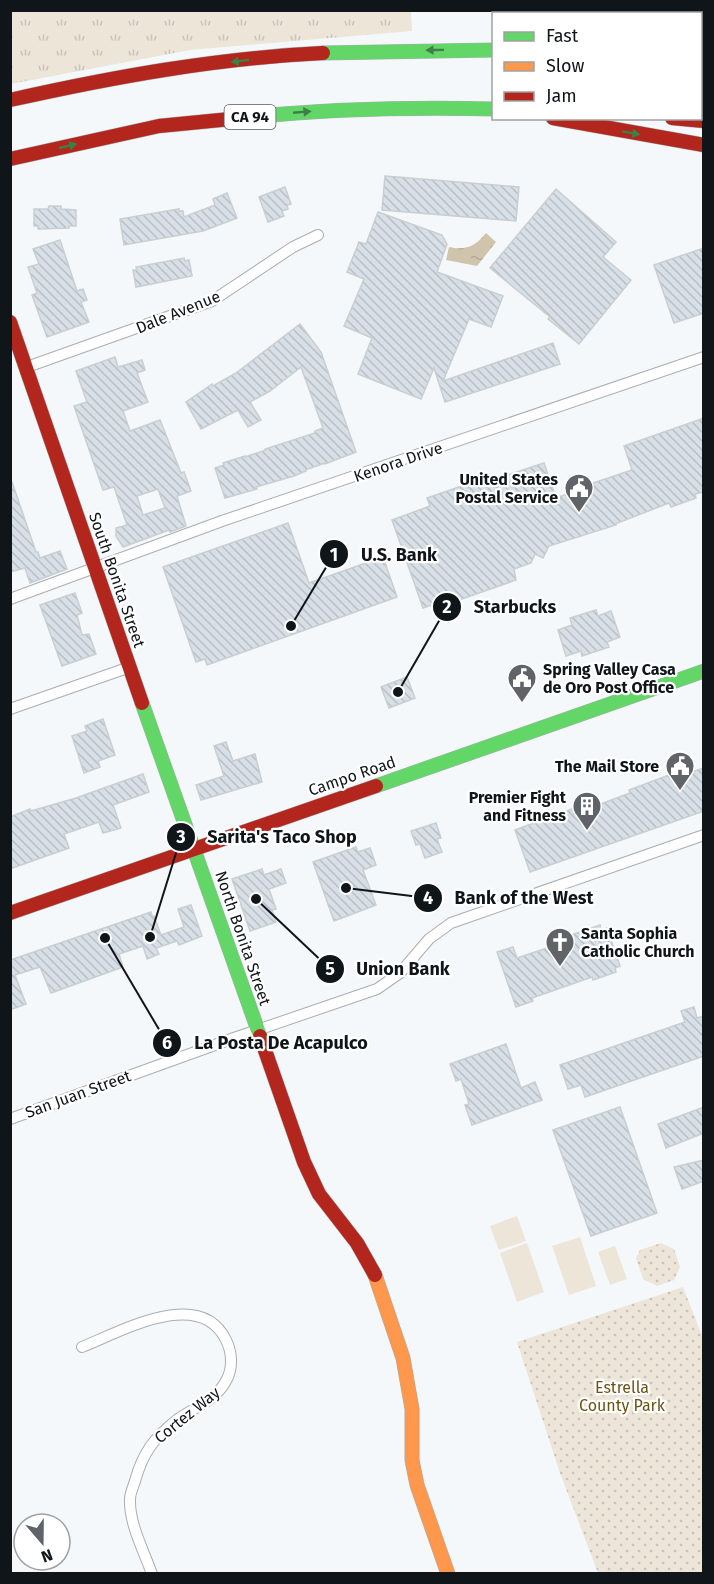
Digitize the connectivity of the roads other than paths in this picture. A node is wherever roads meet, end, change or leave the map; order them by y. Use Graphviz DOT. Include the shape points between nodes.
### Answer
graph roads {
  1 [pos="492,50"];
  2 [pos="10,100"];
  3 [pos="492,109"];
  4 [pos="564,120"];
  5 [pos="704,145"];
  6 [pos="10,159"];
  7 [pos="318,235"];
  8 [pos="10,322"];
  9 [pos="704,357"];
  10 [pos="27,367"];
  11 [pos="95,569"];
  12 [pos="10,599"];
  13 [pos="130,667"];
  14 [pos="704,671"];
  15 [pos="10,709"];
  16 [pos="704,835"];
  17 [pos="194,849"];
  18 [pos="10,913"];
  19 [pos="258,1030"];
  20 [pos="10,1119"];
  21 [pos="82,1347"];
  22 [pos="152,1574"];
  23 [pos="448,1574"];
  1 -- 2 [label="main road, one-way" via="289,55 154,71"];
  6 -- 3 [label="main road, CA 94, one-way" via="159,126 321,110"];
  4 -- 5 [label="main road, one-way"];
  7 -- 10 [label="street, Dale Avenue" via="293,247 212,301"];
  8 -- 10 [label="main road, South Bonita Street"];
  9 -- 11 [label="street, Kenora Drive" via="222,521"];
  10 -- 11 [label="main road, South Bonita Street"];
  11 -- 12 [label="street, Kenora Drive"];
  11 -- 13 [label="main road, South Bonita Street"];
  13 -- 15 [label="street"];
  13 -- 17 [label="main road, South Bonita Street"];
  14 -- 17 [label="main road, Campo Road"];
  16 -- 19 [label="street, San Juan Street" via="451,923 429,939 400,973 377,989"];
  17 -- 18 [label="main road, Campo Road"];
  17 -- 19 [label="main road, North Bonita Street"];
  19 -- 20 [label="street, San Juan Street"];
  19 -- 23 [label="main road, North Bonita Street" via="313,1182 376,1277 403,1358 412,1409 412,1460 417,1485"];
  21 -- 22 [label="street, Cortez Way" via="183,1313 210,1321 223,1335 230,1351 230,1368 223,1387 156,1439 145,1452 137,1473 130,1499 134,1524"];
}
